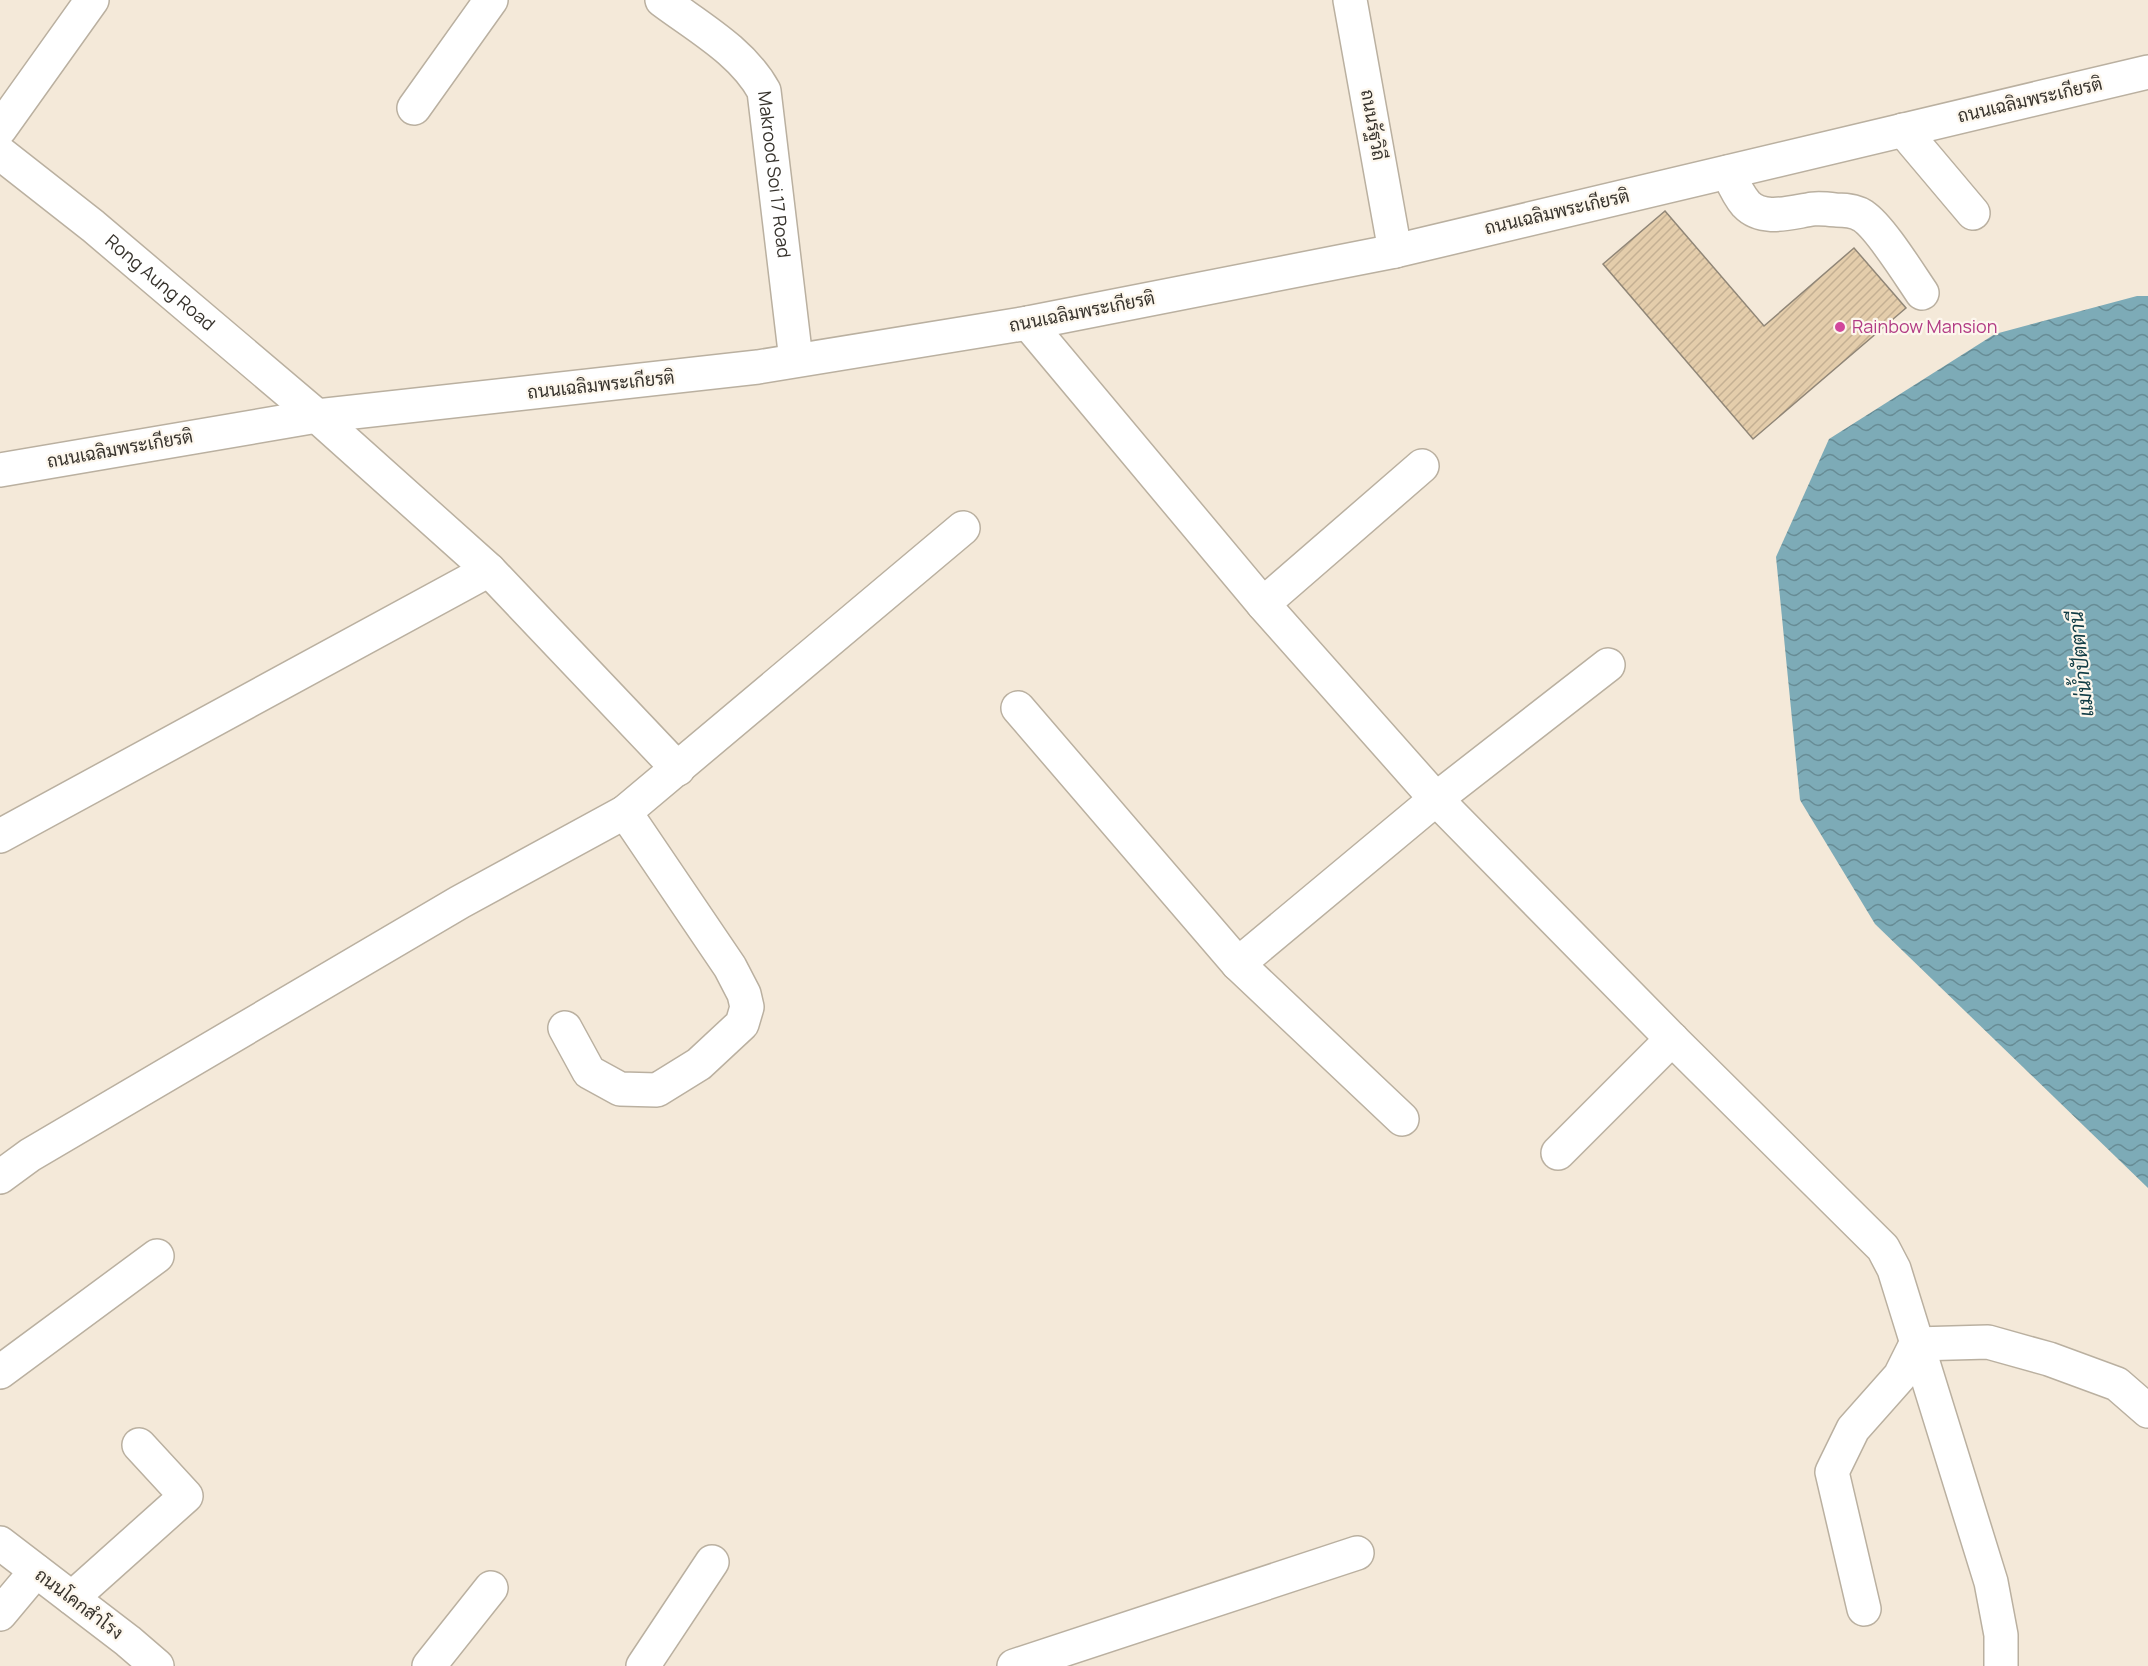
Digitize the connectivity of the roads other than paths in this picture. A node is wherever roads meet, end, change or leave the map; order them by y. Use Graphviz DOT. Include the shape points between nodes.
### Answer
graph roads {
  1 [pos="92,0"];
  2 [pos="491,0"];
  3 [pos="662,0"];
  4 [pos="1350,0"];
  5 [pos="2148,72"];
  6 [pos="414,108"];
  7 [pos="0,129"];
  8 [pos="1903,130"];
  9 [pos="0,153"];
  10 [pos="1728,172"];
  11 [pos="1973,213"];
  12 [pos="1395,251"];
  13 [pos="1922,293"];
  14 [pos="1028,323"];
  15 [pos="796,360"];
  16 [pos="317,416"];
  17 [pos="1422,466"];
  18 [pos="0,470"];
  19 [pos="963,528"];
  20 [pos="489,570"];
  21 [pos="1263,604"];
  22 [pos="1608,664"];
  23 [pos="1018,708"];
  24 [pos="678,769"];
  25 [pos="1436,799"];
  26 [pos="624,812"];
  27 [pos="0,836"];
  28 [pos="1238,964"];
  29 [pos="565,1028"];
  30 [pos="1672,1039"];
  31 [pos="1402,1119"];
  32 [pos="1558,1153"];
  33 [pos="0,1177"];
  34 [pos="157,1256"];
  35 [pos="1916,1344"];
  36 [pos="0,1372"];
  37 [pos="2148,1411"];
  38 [pos="138,1445"];
  39 [pos="0,1544"];
  40 [pos="1357,1553"];
  41 [pos="712,1562"];
  42 [pos="36,1571"];
  43 [pos="491,1588"];
  44 [pos="72,1598"];
  45 [pos="1864,1609"];
  46 [pos="0,1614"];
  47 [pos="157,1666"];
  48 [pos="429,1666"];
  49 [pos="643,1666"];
  50 [pos="1014,1666"];
  51 [pos="2001,1666"];
  1 -- 7 [label="street"];
  2 -- 6 [label="street"];
  3 -- 15 [label="street, Makrood Soi 17 Road" via="740,58 764,91"];
  4 -- 12 [label="street, ถนนรัฐวิถี"];
  5 -- 8 [label="street, ถนนเฉลิมพระเกียรติ"];
  8 -- 10 [label="street, ถนนเฉลิมพระเกียรติ"];
  8 -- 11 [label="street"];
  9 -- 16 [label="street, Rong Aung Road" via="93,226"];
  10 -- 12 [label="street, ถนนเฉลิมพระเกียรติ"];
  10 -- 13 [label="street" via="1738,193 1756,212 1784,214 1816,209 1862,214 1875,226"];
  12 -- 14 [label="street, ถนนเฉลิมพระเกียรติ"];
  14 -- 15 [label="street, ถนนเฉลิมพระเกียรติ"];
  14 -- 21 [label="street"];
  15 -- 16 [label="street, ถนนเฉลิมพระเกียรติ"];
  16 -- 18 [label="street, ถนนเฉลิมพระเกียรติ"];
  16 -- 20 [label="street, Rong Aung Road"];
  17 -- 21 [label="street"];
  19 -- 24 [label="street"];
  20 -- 24 [label="street, Rong Aung Road"];
  20 -- 27 [label="street"];
  21 -- 25 [label="street"];
  22 -- 25 [label="street"];
  23 -- 28 [label="street"];
  24 -- 26 [label="street"];
  25 -- 28 [label="street"];
  25 -- 30 [label="street"];
  26 -- 29 [label="street" via="730,967 747,1007 742,1024 734,1032 699,1064 657,1090 620,1089 589,1072"];
  26 -- 33 [label="street" via="460,902 30,1155"];
  28 -- 31 [label="street"];
  30 -- 32 [label="street"];
  30 -- 35 [label="street" via="1883,1248 1894,1269"];
  34 -- 36 [label="street"];
  35 -- 37 [label="street" via="1988,1342 2049,1359 2117,1384"];
  35 -- 45 [label="street" via="1900,1376 1853,1429 1832,1472"];
  35 -- 51 [label="street" via="1991,1582 2001,1635"];
  38 -- 44 [label="street" via="186,1496"];
  39 -- 42 [label="street, ถนนโคกสำโรง"];
  40 -- 50 [label="street"];
  41 -- 49 [label="street"];
  42 -- 44 [label="street, ถนนโคกสำโรง"];
  42 -- 46 [label="street"];
  43 -- 48 [label="street"];
  44 -- 47 [label="street, ถนนโคกสำโรง"];
}
